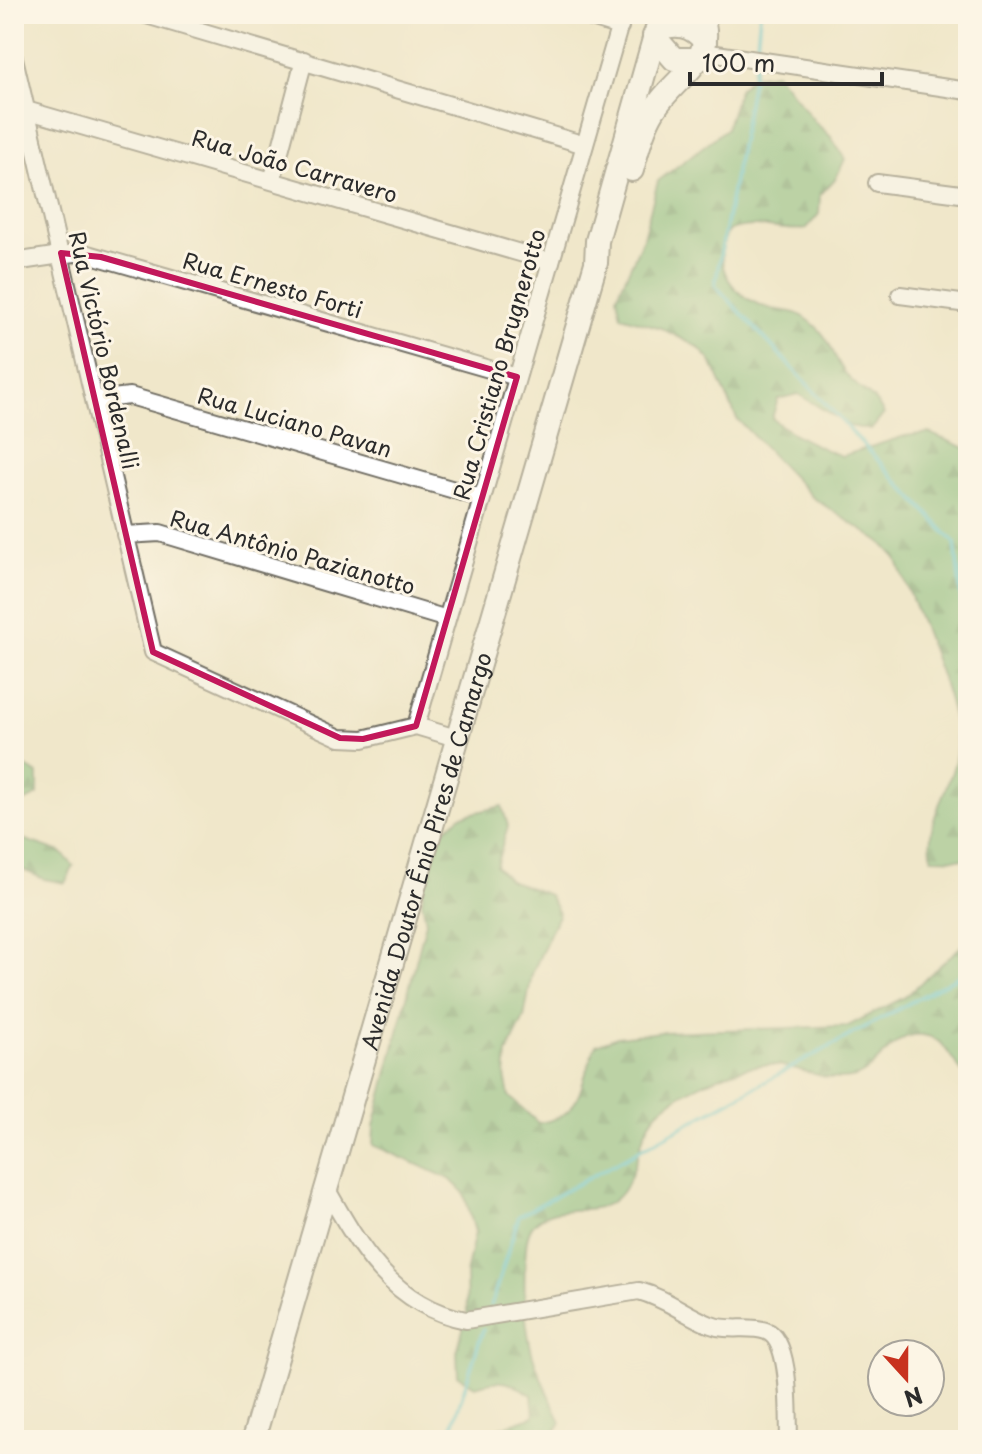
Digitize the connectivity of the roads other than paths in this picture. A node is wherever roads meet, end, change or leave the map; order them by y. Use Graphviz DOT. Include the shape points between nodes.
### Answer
graph roads {
  1 [pos="579,14"];
  2 [pos="701,14"];
  3 [pos="146,15"];
  4 [pos="622,21"];
  5 [pos="657,27"];
  6 [pos="703,51"];
  7 [pos="14,58"];
  8 [pos="304,60"];
  9 [pos="968,91"];
  10 [pos="26,110"];
  11 [pos="585,145"];
  12 [pos="272,181"];
  13 [pos="877,183"];
  14 [pos="968,195"];
  15 [pos="61,253"];
  16 [pos="14,262"];
  17 [pos="551,262"];
  18 [pos="596,263"];
  19 [pos="900,295"];
  20 [pos="968,304"];
  21 [pos="517,377"];
  22 [pos="94,400"];
  23 [pos="482,498"];
  24 [pos="125,535"];
  25 [pos="447,619"];
  26 [pos="416,726"];
  27 [pos="456,738"];
  28 [pos="326,1188"];
  29 [pos="253,1440"];
  30 [pos="789,1440"];
  1 -- 4 [label="street"];
  2 -- 6 [label="main road"];
  3 -- 8 [label="street"];
  4 -- 11 [label="street, Rua Cristiano Brugnerotto"];
  5 -- 6 [label="main road" via="686,26"];
  5 -- 6 [label="main road" via="674,59"];
  5 -- 18 [label="main road, Avenida Doutor Ênio Pires de Camargo" via="597,241"];
  6 -- 9 [label="street"];
  6 -- 18 [label="main road, Avenida Doutor Ênio Pires de Camargo" via="649,118 610,245"];
  7 -- 10 [label="street, Rua Victório Bordenalli"];
  8 -- 11 [label="street"];
  8 -- 12 [label="street"];
  10 -- 12 [label="street, Rua João Carravero"];
  10 -- 15 [label="street, Rua Victório Bordenalli"];
  11 -- 17 [label="street, Rua Cristiano Brugnerotto"];
  12 -- 17 [label="street, Rua João Carravero"];
  13 -- 14 [label="street"];
  15 -- 16 [label="street, Rua Ernesto Forti"];
  15 -- 21 [label="street, Rua Ernesto Forti" via="101,257"];
  15 -- 22 [label="street, Rua Victório Bordenalli"];
  17 -- 21 [label="street, Rua Cristiano Brugnerotto"];
  18 -- 27 [label="main road, Avenida Doutor Ênio Pires de Camargo"];
  19 -- 20 [label="street"];
  21 -- 23 [label="street, Rua Cristiano Brugnerotto"];
  22 -- 23 [label="street, Rua Luciano Pavan" via="130,396"];
  22 -- 24 [label="street, Rua Victório Bordenalli"];
  23 -- 25 [label="street, Rua Cristiano Brugnerotto"];
  24 -- 25 [label="street, Rua Antônio Pazianotto" via="160,533"];
  24 -- 26 [label="street, Rua Victório Bordenalli" via="153,652 340,738 363,739"];
  25 -- 26 [label="street, Rua Cristiano Brugnerotto"];
  26 -- 27 [label="street"];
  27 -- 28 [label="main road, Avenida Doutor Ênio Pires de Camargo"];
  28 -- 29 [label="main road, Avenida Doutor Ênio Pires de Camargo"];
  28 -- 30 [label="street" via="361,1251 395,1285 444,1316 466,1320 639,1291 666,1298 714,1327 774,1335 784,1358"];
}
